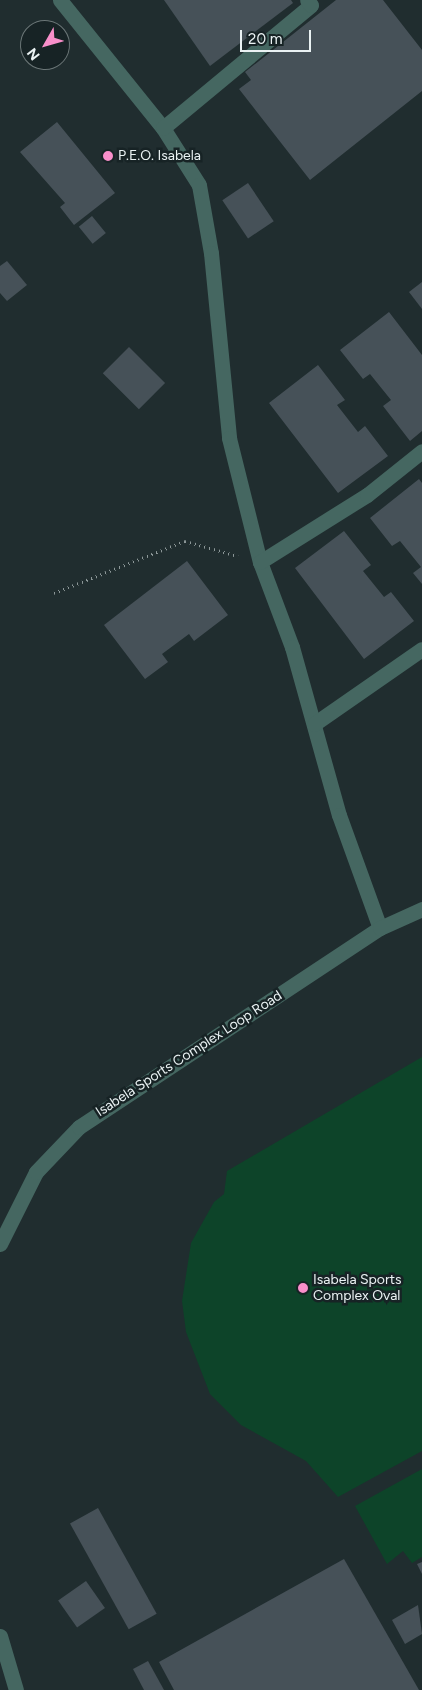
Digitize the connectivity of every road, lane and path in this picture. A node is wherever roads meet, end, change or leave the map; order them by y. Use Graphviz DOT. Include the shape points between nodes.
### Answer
graph roads {
  1 [pos="60,0"];
  2 [pos="312,2"];
  3 [pos="163,128"];
  4 [pos="422,451"];
  5 [pos="260,562"];
  6 [pos="54,593"];
  7 [pos="422,650"];
  8 [pos="314,724"];
  9 [pos="422,908"];
  10 [pos="380,928"];
  11 [pos="0,1244"];
  12 [pos="0,1636"];
  13 [pos="16,1690"];
  1 -- 3 [label="street"];
  2 -- 3 [label="street"];
  3 -- 5 [label="street" via="199,186 205,207 229,438"];
  4 -- 5 [label="street" via="367,495"];
  5 -- 6 [label="path" via="185,541"];
  5 -- 8 [label="street" via="292,647"];
  7 -- 8 [label="street"];
  8 -- 10 [label="street" via="339,815"];
  9 -- 10 [label="street, Isabela Sports Complex Loop Road"];
  10 -- 11 [label="street, Isabela Sports Complex Loop Road" via="79,1127 36,1172"];
  12 -- 13 [label="street"];
}
